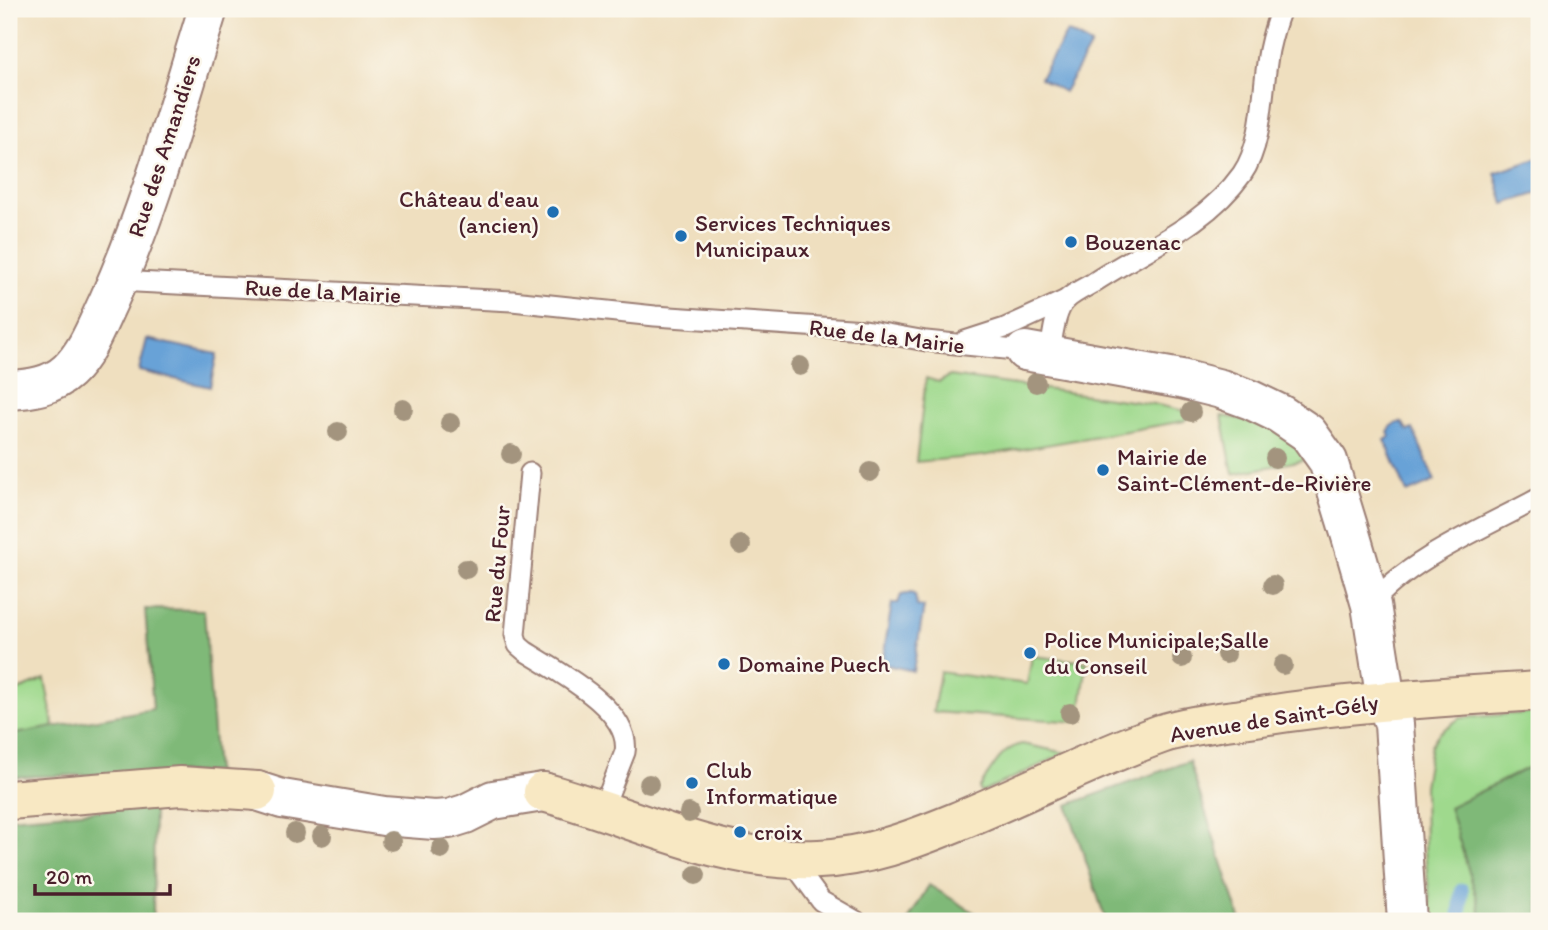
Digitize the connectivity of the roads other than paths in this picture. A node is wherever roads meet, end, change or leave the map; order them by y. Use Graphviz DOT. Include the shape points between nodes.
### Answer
graph roads {
  1 [pos="208,9"];
  2 [pos="1281,9"];
  3 [pos="117,281"];
  4 [pos="1064,301"];
  5 [pos="956,344"];
  6 [pos="1038,353"];
  7 [pos="9,390"];
  8 [pos="530,473"];
  9 [pos="1539,498"];
  10 [pos="1371,605"];
  11 [pos="1539,691"];
  12 [pos="1386,701"];
  13 [pos="9,800"];
  14 [pos="602,811"];
  15 [pos="791,860"];
  16 [pos="856,921"];
  17 [pos="1407,921"];
  1 -- 3 [label="street, Rue des Amandiers" via="154,189"];
  2 -- 4 [label="lane" via="1269,50 1260,119 1243,173 1178,233"];
  3 -- 5 [label="lane, Rue de la Mairie" via="512,301 865,330"];
  3 -- 7 [label="street" via="77,362 53,383"];
  4 -- 5 [label="lane"];
  4 -- 6 [label="lane"];
  5 -- 6 [label="lane, Rue de la Mairie"];
  6 -- 10 [label="street, Rue de la Mairie" via="1221,389 1270,409 1308,433 1330,466"];
  8 -- 14 [label="lane, Rue du Four" via="514,635 517,645 596,698 623,730 625,752"];
  9 -- 10 [label="lane" via="1424,560 1395,579"];
  10 -- 12 [label="street, Rue de la Mairie"];
  11 -- 12 [label="street, Avenue de Saint-Gély"];
  12 -- 15 [label="street, Avenue de Saint-Gély" via="1290,711 1163,733 893,846 846,856"];
  12 -- 17 [label="street, Rue de la Mairie" via="1394,724"];
  13 -- 14 [label="street, Avenue de Saint-Gély" via="180,786 257,792 371,814 434,820 457,817 493,800 542,792"];
  14 -- 15 [label="street, Avenue de Saint-Gély" via="737,853"];
  15 -- 16 [label="lane" via="821,901"];
}
